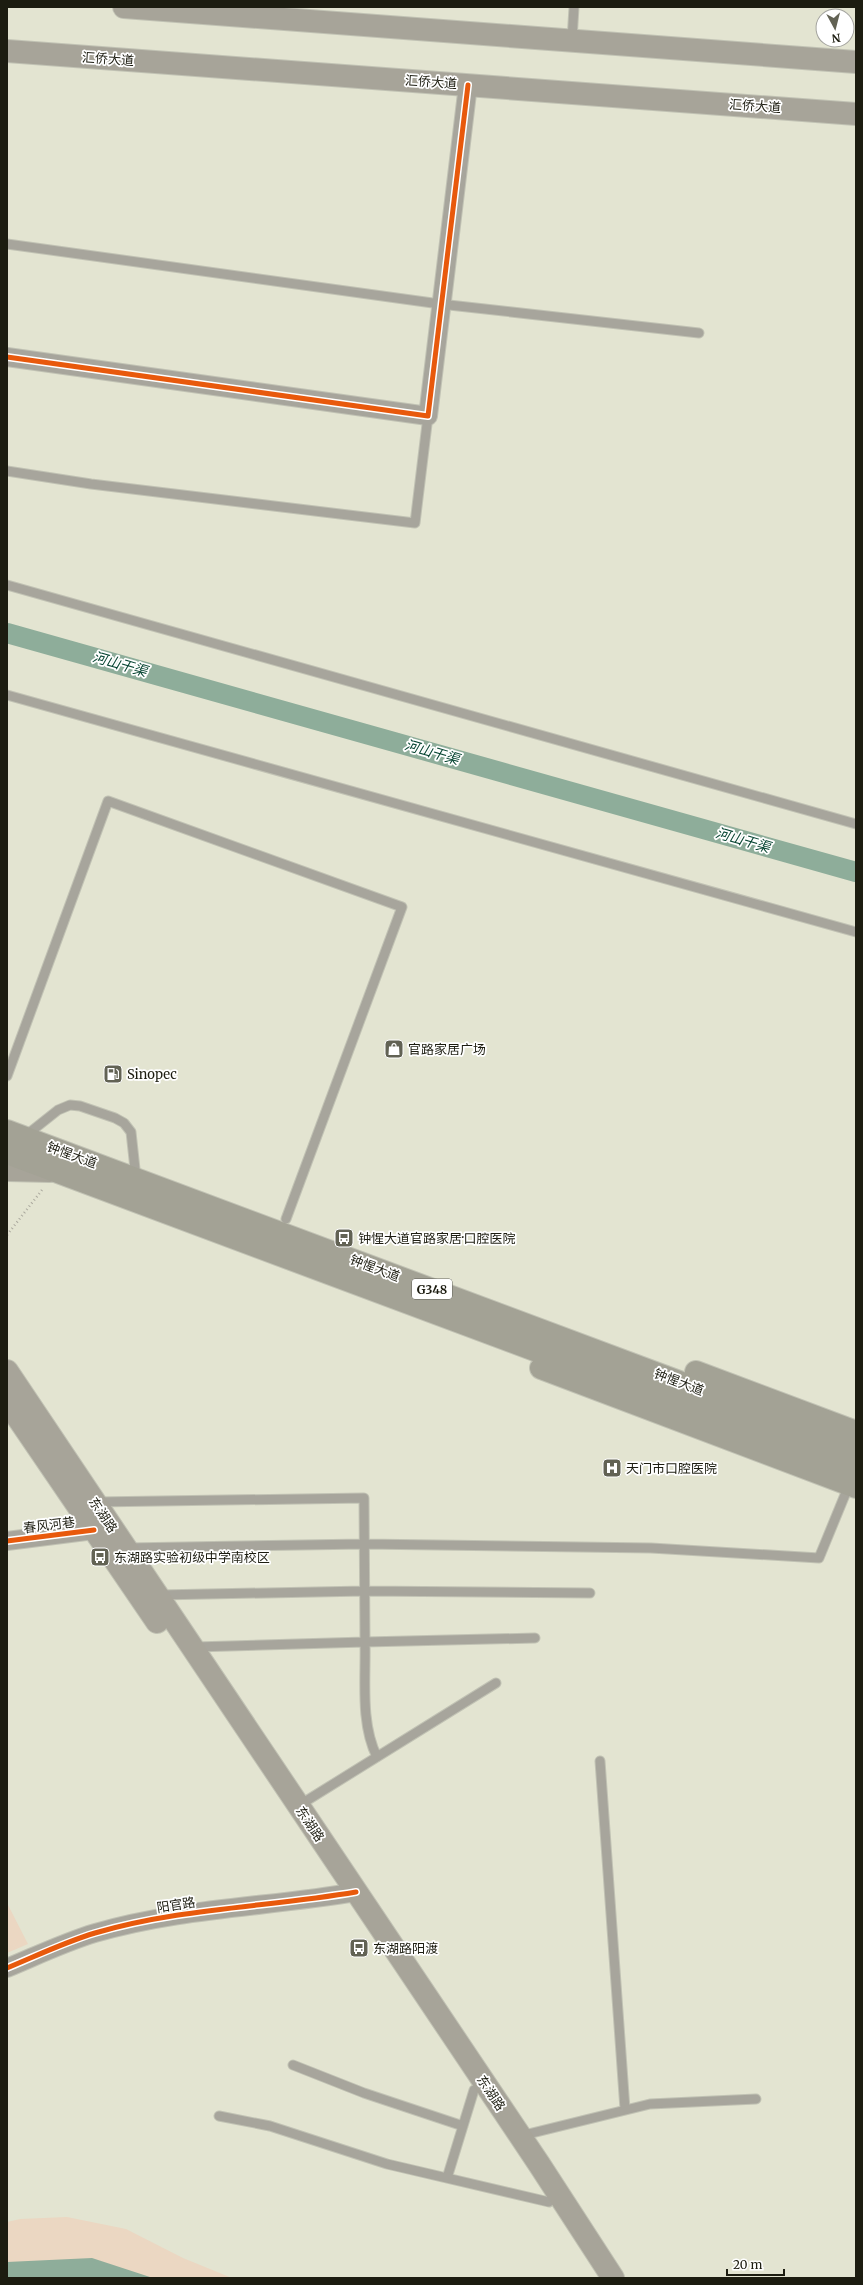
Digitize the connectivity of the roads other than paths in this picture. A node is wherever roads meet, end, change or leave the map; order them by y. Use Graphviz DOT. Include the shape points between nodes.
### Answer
graph roads {
  1 [pos="124,7"];
  2 [pos="574,7"];
  3 [pos="229,10"];
  4 [pos="572,40"];
  5 [pos="7,51"];
  6 [pos="856,62"];
  7 [pos="468,85"];
  8 [pos="856,114"];
  9 [pos="7,244"];
  10 [pos="440,304"];
  11 [pos="699,333"];
  12 [pos="7,357"];
  13 [pos="428,416"];
  14 [pos="7,471"];
  15 [pos="7,585"];
  16 [pos="7,695"];
  17 [pos="856,824"];
  18 [pos="856,932"];
  19 [pos="7,1076"];
  20 [pos="15,1134"];
  21 [pos="7,1153"];
  22 [pos="7,1170"];
  23 [pos="57,1171"];
  24 [pos="137,1179"];
  25 [pos="286,1219"];
  26 [pos="7,1371"];
  27 [pos="7,1402"];
  28 [pos="856,1432"];
  29 [pos="856,1448"];
  30 [pos="854,1480"];
  31 [pos="94,1502"];
  32 [pos="94,1530"];
  33 [pos="7,1541"];
  34 [pos="364,1544"];
  35 [pos="126,1548"];
  36 [pos="364,1591"];
  37 [pos="590,1593"];
  38 [pos="157,1595"];
  39 [pos="536,1638"];
  40 [pos="365,1642"];
  41 [pos="192,1647"];
  42 [pos="496,1683"];
  43 [pos="377,1757"];
  44 [pos="600,1761"];
  45 [pos="298,1806"];
  46 [pos="349,1893"];
  47 [pos="7,1968"];
  48 [pos="293,2065"];
  49 [pos="474,2090"];
  50 [pos="756,2099"];
  51 [pos="625,2110"];
  52 [pos="219,2116"];
  53 [pos="463,2126"];
  54 [pos="520,2136"];
  55 [pos="447,2178"];
  56 [pos="549,2202"];
  57 [pos="598,2278"];
  58 [pos="613,2278"];
  1 -- 3 [label="main road"];
  2 -- 4 [label="lane"];
  3 -- 4 [label="main road"];
  4 -- 6 [label="main road"];
  5 -- 7 [label="main road, 汇侨大道"];
  7 -- 8 [label="main road, 汇侨大道"];
  7 -- 10 [label="street"];
  9 -- 10 [label="lane"];
  10 -- 11 [label="lane"];
  10 -- 13 [label="street"];
  12 -- 13 [label="street"];
  13 -- 14 [label="lane" via="415,523 91,484"];
  15 -- 17 [label="lane"];
  16 -- 18 [label="lane"];
  19 -- 25 [label="lane" via="108,801 402,907"];
  20 -- 24 [label="highway, 钟惺大道 / G348"];
  20 -- 24 [label="lane" via="70,1105 114,1118 124,1123 130,1132"];
  21 -- 23 [label="highway, 钟惺大道 / G348"];
  22 -- 23 [label="main road"];
  23 -- 30 [label="highway, 钟惺大道 / G348" via="440,1322"];
  24 -- 25 [label="highway" via="197,1185"];
  24 -- 29 [label="highway, 钟惺大道 / G348"];
  25 -- 28 [label="highway"];
  26 -- 31 [label="main road, 东湖路"];
  27 -- 32 [label="main road, 东湖路"];
  30 -- 34 [label="lane" via="819,1558 651,1548"];
  31 -- 34 [label="lane" via="364,1498"];
  31 -- 35 [label="main road, 东湖路"];
  32 -- 33 [label="street, 春风河巷"];
  32 -- 46 [label="main road, 东湖路"];
  34 -- 35 [label="lane"];
  34 -- 36 [label="lane"];
  35 -- 38 [label="main road, 东湖路"];
  36 -- 37 [label="lane"];
  36 -- 38 [label="lane"];
  36 -- 40 [label="lane"];
  38 -- 41 [label="main road, 东湖路"];
  39 -- 40 [label="lane"];
  40 -- 41 [label="lane"];
  40 -- 43 [label="lane" via="369,1736"];
  41 -- 45 [label="main road, 东湖路"];
  42 -- 43 [label="lane"];
  43 -- 45 [label="lane"];
  44 -- 51 [label="lane"];
  45 -- 46 [label="main road, 东湖路"];
  46 -- 47 [label="street, 阳官路" via="182,1914 137,1923 94,1933"];
  46 -- 49 [label="main road, 东湖路"];
  46 -- 54 [label="main road, 东湖路"];
  48 -- 53 [label="lane" via="364,2093"];
  49 -- 53 [label="lane"];
  49 -- 56 [label="main road, 东湖路"];
  50 -- 51 [label="lane" via="650,2104"];
  51 -- 54 [label="lane"];
  52 -- 55 [label="lane" via="270,2126 387,2164"];
  53 -- 55 [label="lane"];
  54 -- 58 [label="main road, 东湖路"];
  55 -- 56 [label="lane"];
  56 -- 57 [label="main road, 东湖路"];
}
